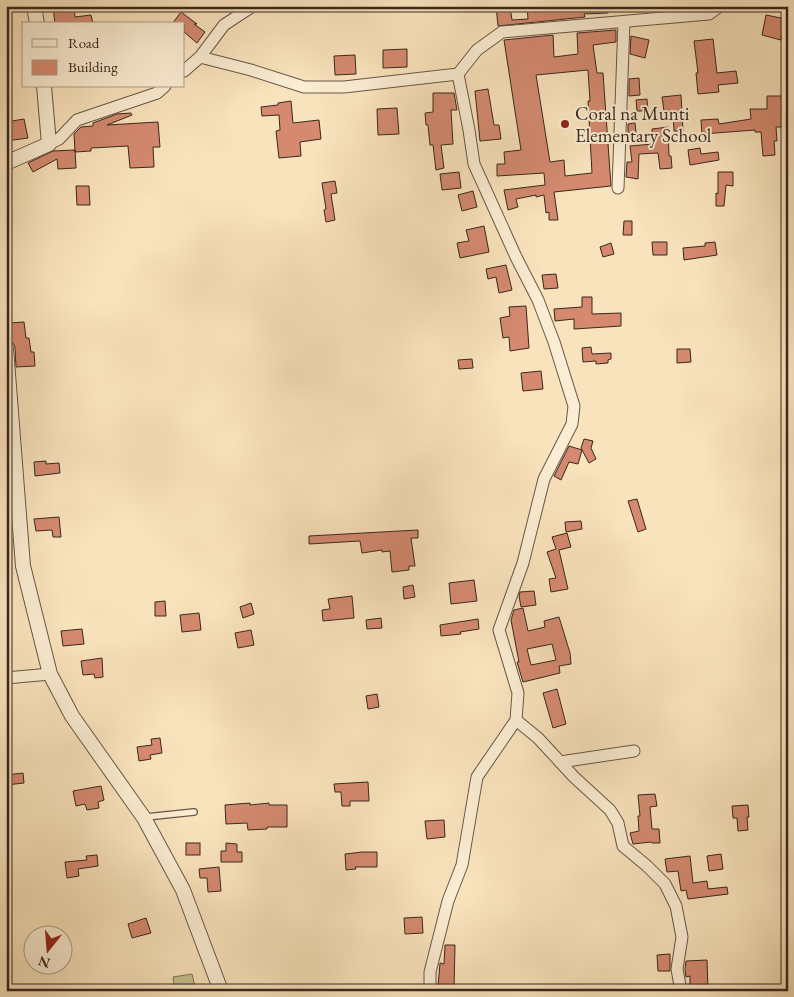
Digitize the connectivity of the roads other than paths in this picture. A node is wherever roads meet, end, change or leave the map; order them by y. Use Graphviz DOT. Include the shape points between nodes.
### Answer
graph roads {
  1 [pos="34,6"];
  2 [pos="253,6"];
  3 [pos="720,6"];
  4 [pos="37,22"];
  5 [pos="624,22"];
  6 [pos="200,57"];
  7 [pos="185,70"];
  8 [pos="458,74"];
  9 [pos="44,88"];
  10 [pos="163,88"];
  11 [pos="49,144"];
  12 [pos="6,163"];
  13 [pos="618,188"];
  14 [pos="6,348"];
  15 [pos="50,674"];
  16 [pos="6,678"];
  17 [pos="516,720"];
  18 [pos="634,751"];
  19 [pos="560,762"];
  20 [pos="194,812"];
  21 [pos="144,818"];
  22 [pos="221,991"];
  23 [pos="430,991"];
  24 [pos="681,991"];
  1 -- 4 [label="street"];
  2 -- 6 [label="street" via="224,25"];
  3 -- 5 [label="street" via="709,14"];
  5 -- 8 [label="street" via="502,32 477,50"];
  5 -- 13 [label="street"];
  6 -- 7 [label="street"];
  6 -- 8 [label="street" via="304,87 344,87"];
  8 -- 17 [label="street" via="474,164 538,300 574,406 572,424 544,479 523,563 499,630 518,693"];
  9 -- 11 [label="street"];
  10 -- 11 [label="street" via="157,93 77,120 59,139"];
  11 -- 12 [label="street"];
  14 -- 15 [label="street" via="23,566"];
  15 -- 16 [label="street"];
  15 -- 21 [label="street" via="72,716"];
  17 -- 19 [label="street"];
  17 -- 23 [label="street" via="477,777 462,865 448,901 430,972"];
  18 -- 19 [label="street"];
  19 -- 24 [label="street" via="610,810 618,823 623,846 665,884 676,906 682,937 678,969"];
  20 -- 21 [label="lane"];
  21 -- 22 [label="street" via="183,890"];
}
